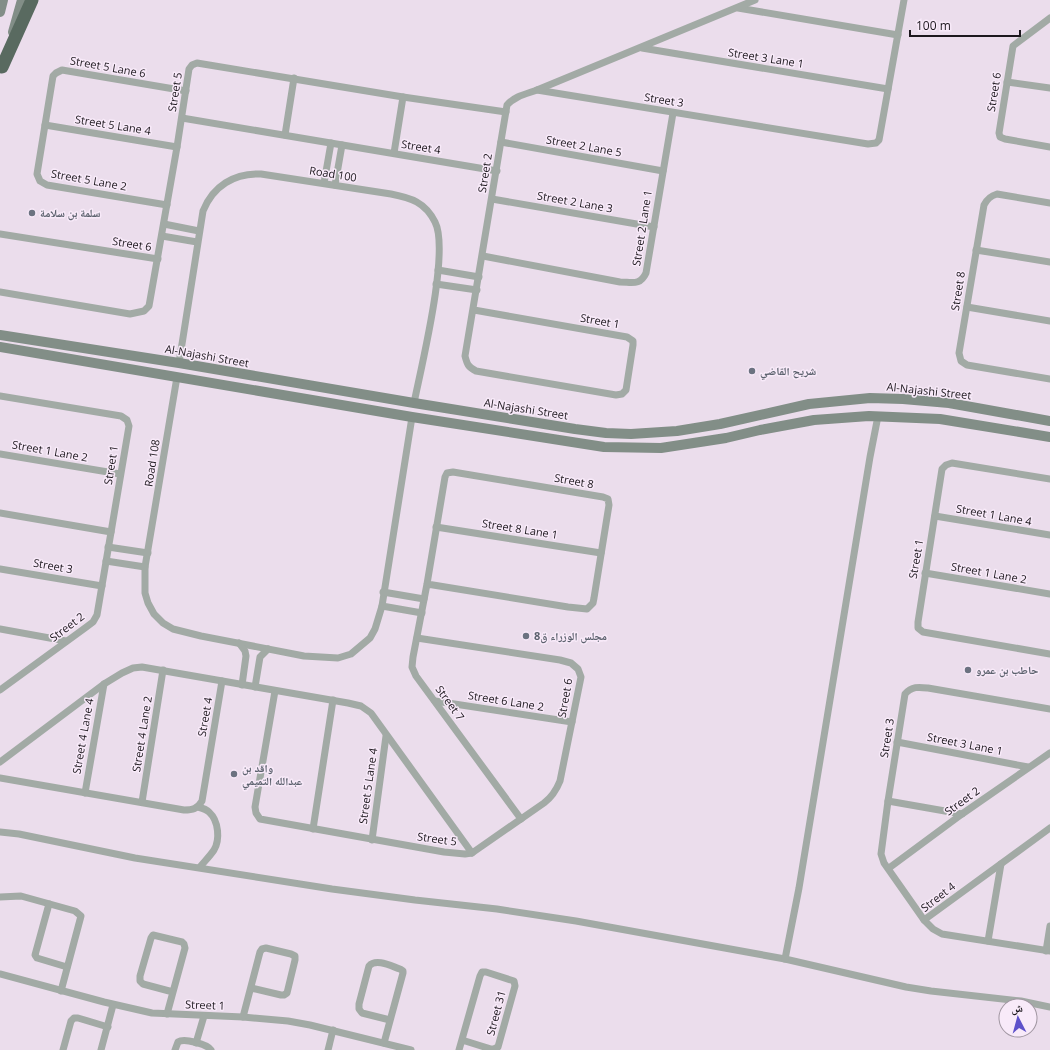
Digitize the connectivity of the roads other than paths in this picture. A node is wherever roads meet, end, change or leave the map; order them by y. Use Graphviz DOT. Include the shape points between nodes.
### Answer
graph roads {
  1 [pos="3,0"];
  2 [pos="22,0"];
  3 [pos="32,0"];
  4 [pos="755,0"];
  5 [pos="904,0"];
  6 [pos="738,8"];
  7 [pos="0,12"];
  8 [pos="1050,18"];
  9 [pos="898,35"];
  10 [pos="640,48"];
  11 [pos="1,69"];
  12 [pos="294,78"];
  13 [pos="1007,82"];
  14 [pos="1050,88"];
  15 [pos="888,89"];
  16 [pos="537,90"];
  17 [pos="186,91"];
  18 [pos="403,97"];
  19 [pos="506,112"];
  20 [pos="673,113"];
  21 [pos="182,118"];
  22 [pos="45,125"];
  23 [pos="286,135"];
  24 [pos="501,142"];
  25 [pos="331,143"];
  26 [pos="342,145"];
  27 [pos="177,147"];
  28 [pos="1050,147"];
  29 [pos="394,154"];
  30 [pos="497,171"];
  31 [pos="663,171"];
  32 [pos="324,183"];
  33 [pos="335,185"];
  34 [pos="492,199"];
  35 [pos="1050,203"];
  36 [pos="167,206"];
  37 [pos="164,224"];
  38 [pos="654,227"];
  39 [pos="199,231"];
  40 [pos="0,234"];
  41 [pos="162,236"];
  42 [pos="198,242"];
  43 [pos="976,250"];
  44 [pos="483,256"];
  45 [pos="158,259"];
  46 [pos="1050,262"];
  47 [pos="438,270"];
  48 [pos="479,277"];
  49 [pos="436,284"];
  50 [pos="477,290"];
  51 [pos="0,292"];
  52 [pos="967,307"];
  53 [pos="474,310"];
  54 [pos="1050,321"];
  55 [pos="0,335"];
  56 [pos="63,345"];
  57 [pos="0,347"];
  58 [pos="60,358"];
  59 [pos="179,363"];
  60 [pos="177,377"];
  61 [pos="1050,379"];
  62 [pos="0,396"];
  63 [pos="414,404"];
  64 [pos="878,416"];
  65 [pos="412,417"];
  66 [pos="517,420"];
  67 [pos="1045,420"];
  68 [pos="539,424"];
  69 [pos="517,434"];
  70 [pos="1036,434"];
  71 [pos="536,437"];
  72 [pos="1050,437"];
  73 [pos="0,454"];
  74 [pos="120,474"];
  75 [pos="1050,479"];
  76 [pos="0,513"];
  77 [pos="935,516"];
  78 [pos="436,527"];
  79 [pos="111,532"];
  80 [pos="1050,535"];
  81 [pos="108,547"];
  82 [pos="148,553"];
  83 [pos="602,553"];
  84 [pos="106,561"];
  85 [pos="146,567"];
  86 [pos="0,569"];
  87 [pos="925,573"];
  88 [pos="427,584"];
  89 [pos="102,586"];
  90 [pos="384,592"];
  91 [pos="1050,594"];
  92 [pos="424,599"];
  93 [pos="382,606"];
  94 [pos="422,613"];
  95 [pos="0,629"];
  96 [pos="417,638"];
  97 [pos="66,641"];
  98 [pos="239,643"];
  99 [pos="268,649"];
  100 [pos="1050,654"];
  101 [pos="163,670"];
  102 [pos="222,681"];
  103 [pos="104,684"];
  104 [pos="242,685"];
  105 [pos="255,687"];
  106 [pos="0,690"];
  107 [pos="275,691"];
  108 [pos="333,700"];
  109 [pos="435,701"];
  110 [pos="1050,709"];
  111 [pos="572,722"];
  112 [pos="386,736"];
  113 [pos="897,742"];
  114 [pos="1050,753"];
  115 [pos="0,762"];
  116 [pos="1028,767"];
  117 [pos="0,778"];
  118 [pos="85,792"];
  119 [pos="888,801"];
  120 [pos="142,802"];
  121 [pos="198,807"];
  122 [pos="962,814"];
  123 [pos="521,819"];
  124 [pos="1050,828"];
  125 [pos="313,829"];
  126 [pos="0,832"];
  127 [pos="372,840"];
  128 [pos="472,853"];
  129 [pos="1001,864"];
  130 [pos="200,868"];
  131 [pos="889,868"];
  132 [pos="0,897"];
  133 [pos="49,904"];
  134 [pos="924,920"];
  135 [pos="1050,926"];
  136 [pos="988,941"];
  137 [pos="1048,951"];
  138 [pos="785,959"];
  139 [pos="67,967"];
  140 [pos="0,974"];
  141 [pos="251,988"];
  142 [pos="60,990"];
  143 [pos="173,992"];
  144 [pos="114,1005"];
  145 [pos="1050,1007"];
  146 [pos="167,1014"];
  147 [pos="204,1016"];
  148 [pos="243,1017"];
  149 [pos="390,1020"];
  150 [pos="108,1027"];
  151 [pos="333,1030"];
  152 [pos="462,1040"];
  153 [pos="196,1043"];
  154 [pos="384,1043"];
  155 [pos="63,1050"];
  156 [pos="101,1050"];
  157 [pos="176,1050"];
  158 [pos="211,1050"];
  159 [pos="328,1050"];
  160 [pos="411,1050"];
  161 [pos="459,1050"];
  1 -- 7 [label="main road"];
  2 -- 11 [label="main road"];
  3 -- 11 [label="highway"];
  4 -- 6 [label="street"];
  5 -- 9 [label="street, Street 3"];
  6 -- 9 [label="street"];
  6 -- 10 [label="street"];
  8 -- 13 [label="street, Street 6" via="1013,46"];
  9 -- 15 [label="street, Street 3"];
  10 -- 15 [label="street, Street 3 Lane 1"];
  10 -- 16 [label="street"];
  12 -- 17 [label="street, Street 5" via="197,63 189,69"];
  12 -- 18 [label="street, Street 5"];
  12 -- 23 [label="street"];
  13 -- 14 [label="street"];
  13 -- 28 [label="street, Street 6" via="1000,137"];
  15 -- 20 [label="street, Street 3" via="879,140 868,144"];
  16 -- 19 [label="street, Street 2" via="511,101"];
  16 -- 20 [label="street, Street 3"];
  17 -- 21 [label="street, Street 5"];
  17 -- 22 [label="street, Street 5 Lane 6" via="62,70 53,76"];
  18 -- 19 [label="street, Street 5"];
  18 -- 29 [label="street"];
  19 -- 24 [label="street, Street 2"];
  20 -- 31 [label="street, Street 2 Lane 1"];
  21 -- 23 [label="street, Street 4"];
  21 -- 27 [label="street, Street 5"];
  22 -- 27 [label="street, Street 5 Lane 4"];
  22 -- 36 [label="street, Street 5 Lane 2" via="38,174 40,181 47,185"];
  23 -- 25 [label="street, Street 4"];
  24 -- 30 [label="street, Street 2"];
  24 -- 31 [label="street, Street 2 Lane 5"];
  25 -- 26 [label="street, Street 4"];
  25 -- 32 [label="street"];
  26 -- 29 [label="street, Street 4"];
  26 -- 33 [label="street"];
  27 -- 36 [label="street, Street 5"];
  29 -- 30 [label="street, Street 4"];
  30 -- 34 [label="street, Street 2"];
  31 -- 38 [label="street, Street 2 Lane 1"];
  32 -- 33 [label="street, Road 100"];
  32 -- 39 [label="street, Road 100" via="252,173 240,176 225,183 210,196 203,211"];
  33 -- 47 [label="street, Road 100" via="408,197 421,204 436,223 440,249"];
  34 -- 38 [label="street, Street 2 Lane 3"];
  34 -- 44 [label="street, Street 2"];
  35 -- 43 [label="street, Street 8" via="997,194 989,197 984,205"];
  36 -- 37 [label="street, Street 5"];
  37 -- 39 [label="street"];
  37 -- 41 [label="street, Street 5"];
  38 -- 44 [label="street, Street 2 Lane 1" via="646,273 643,279 636,283"];
  39 -- 42 [label="street, Road 100"];
  40 -- 45 [label="street, Street 6"];
  41 -- 42 [label="street"];
  41 -- 45 [label="street, Street 5"];
  42 -- 59 [label="street, Road 100"];
  43 -- 46 [label="street"];
  43 -- 52 [label="street, Street 8"];
  44 -- 48 [label="street, Street 2"];
  45 -- 51 [label="street, Street 6" via="149,306 138,313 130,314"];
  47 -- 48 [label="street"];
  47 -- 49 [label="street, Road 100"];
  48 -- 50 [label="street, Street 2"];
  49 -- 50 [label="street"];
  49 -- 63 [label="street, Road 100"];
  50 -- 53 [label="street, Street 2"];
  52 -- 54 [label="street"];
  52 -- 61 [label="street, Street 8" via="959,353 963,363"];
  53 -- 53 [label="street, Street 1" via="465,356 469,367 476,371 616,395 628,389 633,341 627,337"];
  55 -- 56 [label="main road, Al-Najashi Street"];
  56 -- 58 [label="main road" via="56,352"];
  56 -- 59 [label="main road, Al-Najashi Street"];
  57 -- 58 [label="main road"];
  58 -- 60 [label="main road"];
  59 -- 63 [label="main road, Al-Najashi Street"];
  60 -- 65 [label="main road"];
  60 -- 82 [label="street, Road 108"];
  62 -- 74 [label="street, Street 1" via="125,418 128,426"];
  63 -- 66 [label="main road, Al-Najashi Street"];
  64 -- 70 [label="main road" via="940,419"];
  64 -- 71 [label="main road" via="814,420 660,448 604,448"];
  64 -- 138 [label="street"];
  65 -- 69 [label="main road"];
  65 -- 90 [label="street, Road 108"];
  66 -- 68 [label="main road, Al-Najashi Street"];
  66 -- 69 [label="main road" via="522,428"];
  67 -- 68 [label="main road, Al-Najashi Street" via="949,403 870,398 809,404 720,424 659,433 606,433"];
  67 -- 70 [label="main road" via="1043,429"];
  68 -- 71 [label="main road" via="534,431"];
  69 -- 71 [label="main road"];
  70 -- 72 [label="main road"];
  73 -- 74 [label="street, Street 1 Lane 2"];
  74 -- 79 [label="street, Street 1"];
  75 -- 77 [label="street, Street 1" via="952,463 942,469"];
  76 -- 79 [label="street"];
  77 -- 80 [label="street, Street 1 Lane 4"];
  77 -- 87 [label="street, Street 1"];
  78 -- 83 [label="street, Street 8 Lane 1"];
  78 -- 83 [label="street, Street 8" via="445,477 447,473 453,472 608,499"];
  78 -- 88 [label="street, Street 8"];
  79 -- 81 [label="street, Street 2"];
  81 -- 82 [label="street"];
  81 -- 84 [label="street, Street 2"];
  82 -- 85 [label="street, Road 108"];
  83 -- 88 [label="street, Street 8" via="593,603 587,608"];
  84 -- 85 [label="street"];
  84 -- 89 [label="street, Street 2"];
  85 -- 98 [label="street, Road 108" via="145,593 148,603 163,623 187,633"];
  86 -- 89 [label="street, Street 3"];
  87 -- 91 [label="street, Street 1 Lane 2"];
  87 -- 100 [label="street, Street 1" via="918,622 918,628 923,632"];
  88 -- 92 [label="street, Street 7"];
  89 -- 97 [label="street, Street 2" via="97,615 93,622"];
  90 -- 92 [label="street"];
  90 -- 93 [label="street, Road 108"];
  92 -- 94 [label="street, Street 7"];
  93 -- 94 [label="street"];
  93 -- 99 [label="street, Road 108" via="370,638 351,654 338,658 323,658"];
  94 -- 96 [label="street, Street 7"];
  95 -- 97 [label="street"];
  96 -- 109 [label="street, Street 7" via="412,667"];
  96 -- 111 [label="street, Street 6" via="571,663 578,668 581,677"];
  97 -- 106 [label="street, Street 2"];
  98 -- 99 [label="street, Road 108"];
  98 -- 104 [label="street" via="246,656"];
  99 -- 105 [label="street" via="260,658"];
  101 -- 102 [label="street"];
  101 -- 103 [label="street" via="133,668"];
  101 -- 120 [label="street, Street 4 Lane 2"];
  102 -- 104 [label="street, Street 5"];
  102 -- 121 [label="street, Street 4" via="202,801"];
  103 -- 115 [label="street"];
  103 -- 118 [label="street, Street 4 Lane 4"];
  104 -- 105 [label="street, Street 5"];
  105 -- 107 [label="street, Street 5"];
  107 -- 108 [label="street, Street 5"];
  107 -- 125 [label="street, Street 5" via="256,813 260,820"];
  108 -- 112 [label="street, Street 5" via="361,706 371,713"];
  108 -- 125 [label="street"];
  109 -- 111 [label="street, Street 6 Lane 2"];
  109 -- 123 [label="street, Street 7"];
  110 -- 113 [label="street, Street 3" via="928,688 912,688 906,694"];
  111 -- 123 [label="street, Street 6" via="556,792"];
  112 -- 127 [label="street, Street 5 Lane 4"];
  112 -- 128 [label="street, Street 5"];
  113 -- 116 [label="street, Street 3 Lane 1"];
  113 -- 119 [label="street, Street 3"];
  114 -- 116 [label="street, Street 2"];
  116 -- 122 [label="street, Street 2"];
  117 -- 118 [label="street"];
  118 -- 120 [label="street"];
  119 -- 122 [label="street"];
  119 -- 131 [label="street, Street 3" via="881,854"];
  120 -- 121 [label="street" via="184,810"];
  121 -- 130 [label="street" via="210,812 217,826 218,836 214,850"];
  122 -- 131 [label="street, Street 2"];
  123 -- 128 [label="street, Street 6"];
  124 -- 129 [label="street, Street 4"];
  125 -- 127 [label="street, Street 5"];
  126 -- 130 [label="street"];
  127 -- 128 [label="street, Street 5" via="444,852"];
  129 -- 134 [label="street, Street 4"];
  129 -- 136 [label="street"];
  130 -- 138 [label="street" via="347,891 576,921"];
  131 -- 134 [label="street, Street 3"];
  132 -- 133 [label="street" via="15,895"];
  133 -- 139 [label="street" via="75,911 81,916"];
  133 -- 139 [label="street" via="35,955 37,958"];
  134 -- 136 [label="street, Street 4" via="942,934"];
  135 -- 137 [label="street"];
  136 -- 137 [label="street, Street 4"];
  138 -- 145 [label="street" via="906,987 1010,999"];
  139 -- 142 [label="street"];
  140 -- 142 [label="street, Street 1"];
  141 -- 141 [label="street" via="262,949 295,956 286,994 281,996"];
  141 -- 148 [label="street"];
  142 -- 144 [label="street, Street 1"];
  143 -- 143 [label="street" via="184,944 153,935 140,981"];
  143 -- 146 [label="street"];
  144 -- 146 [label="street, Street 1"];
  144 -- 150 [label="street"];
  146 -- 147 [label="street, Street 1"];
  147 -- 148 [label="street, Street 1"];
  147 -- 153 [label="street"];
  148 -- 151 [label="street, Street 1" via="288,1021"];
  149 -- 149 [label="street" via="403,971 372,963 369,966 359,1009 362,1013"];
  149 -- 154 [label="street"];
  150 -- 155 [label="street" via="74,1018"];
  150 -- 156 [label="street"];
  151 -- 154 [label="street, Street 1"];
  151 -- 159 [label="street"];
  152 -- 152 [label="street, Street 31" via="482,972 514,981 515,986 498,1047 491,1049"];
  152 -- 161 [label="street, Street 31"];
  153 -- 157 [label="street" via="180,1040"];
  153 -- 158 [label="street"];
  154 -- 160 [label="street, Street 1"];
}
